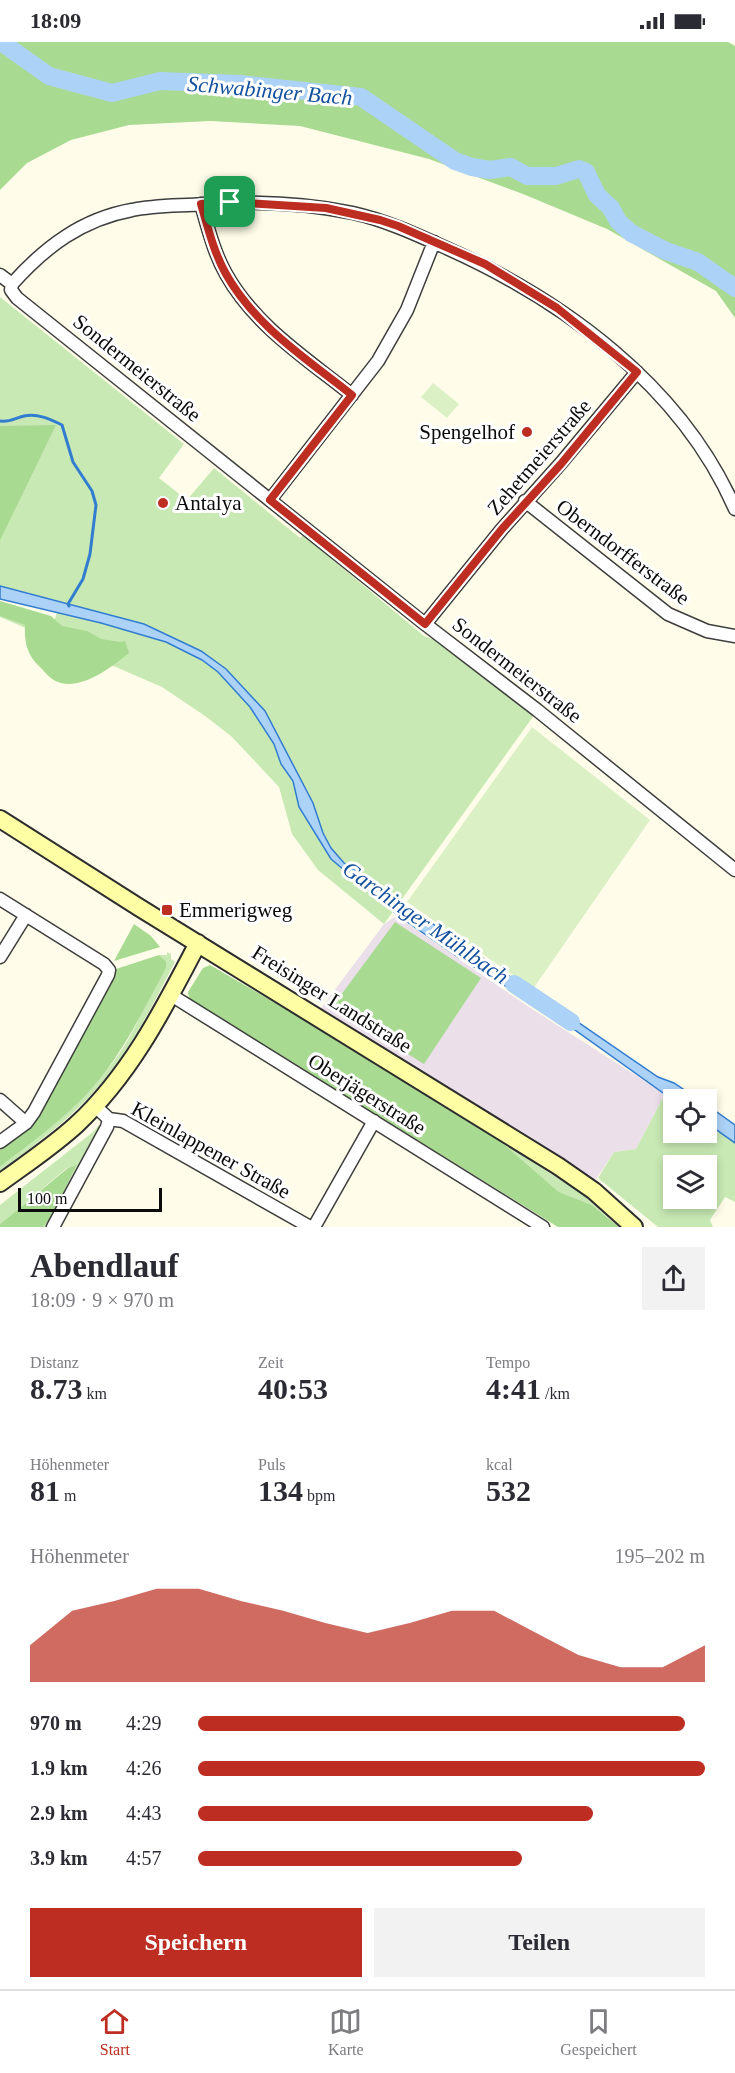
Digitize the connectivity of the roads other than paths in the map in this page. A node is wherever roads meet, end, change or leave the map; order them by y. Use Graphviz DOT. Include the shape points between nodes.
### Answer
graph roads {
  1 [pos="201,204"];
  2 [pos="434,242"];
  3 [pos="0,275"];
  4 [pos="12,284"];
  5 [pos="637,372"];
  6 [pos="352,395"];
  7 [pos="270,500"];
  8 [pos="525,501"];
  9 [pos="735,509"];
  10 [pos="425,624"];
  11 [pos="735,636"];
  12 [pos="0,819"];
  13 [pos="734,869"];
  14 [pos="0,899"];
  15 [pos="26,915"];
  16 [pos="198,943"];
  17 [pos="0,957"];
  18 [pos="171,995"];
  19 [pos="0,1100"];
  20 [pos="94,1106"];
  21 [pos="109,1119"];
  22 [pos="374,1121"];
  23 [pos="26,1123"];
  24 [pos="0,1142"];
  25 [pos="0,1183"];
  26 [pos="539,1226"];
  27 [pos="53,1227"];
  28 [pos="312,1227"];
  29 [pos="634,1227"];
  1 -- 2 [label="street" via="326,208 380,220"];
  1 -- 4 [label="street" via="131,210 92,222 43,252"];
  1 -- 6 [label="street" via="225,273 255,316"];
  2 -- 5 [label="street" via="485,264 557,308"];
  2 -- 6 [label="street" via="388,346"];
  3 -- 4 [label="street, Sondermeierstraße"];
  4 -- 7 [label="street, Sondermeierstraße" via="10,290 17,298"];
  5 -- 8 [label="street, Zehetmeierstraße"];
  5 -- 9 [label="street" via="686,425"];
  6 -- 7 [label="street"];
  7 -- 10 [label="street, Sondermeierstraße"];
  8 -- 10 [label="street, Zehetmeierstraße"];
  8 -- 11 [label="street, Oberndorfferstraße" via="669,614 707,631"];
  10 -- 13 [label="street, Sondermeierstraße"];
  12 -- 16 [label="main road, Freisinger Landstraße"];
  14 -- 15 [label="street"];
  15 -- 17 [label="street"];
  15 -- 23 [label="street" via="109,970"];
  16 -- 18 [label="main road"];
  16 -- 29 [label="main road, Freisinger Landstraße" via="558,1166 594,1191"];
  18 -- 20 [label="main road" via="130,1064"];
  18 -- 22 [label="street, Oberjägerstraße"];
  19 -- 23 [label="street"];
  20 -- 21 [label="street, Kleinlappener Straße"];
  20 -- 25 [label="main road" via="59,1139"];
  21 -- 27 [label="street"];
  21 -- 28 [label="street, Kleinlappener Straße" via="123,1121"];
  22 -- 26 [label="street, Oberjägerstraße"];
  22 -- 28 [label="street"];
  23 -- 24 [label="street"];
}
